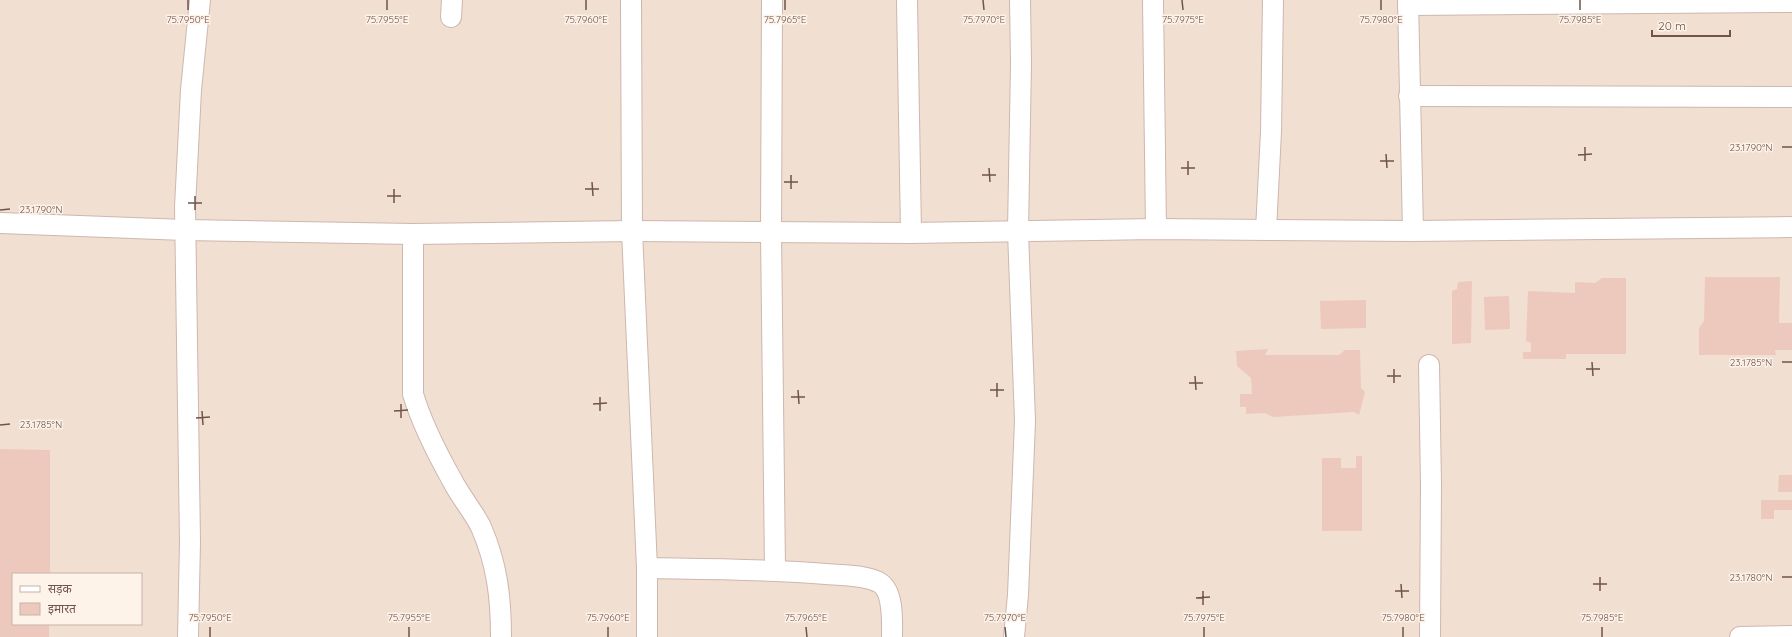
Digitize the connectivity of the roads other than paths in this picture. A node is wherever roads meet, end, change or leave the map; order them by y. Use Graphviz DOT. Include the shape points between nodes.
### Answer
graph roads {
  1 [pos="200,0"];
  2 [pos="631,0"];
  3 [pos="772,0"];
  4 [pos="907,0"];
  5 [pos="1020,0"];
  6 [pos="1153,0"];
  7 [pos="1273,0"];
  8 [pos="1792,2"];
  9 [pos="1408,3"];
  10 [pos="1409,96"];
  11 [pos="1792,97"];
  12 [pos="0,223"];
  13 [pos="1792,227"];
  14 [pos="1156,229"];
  15 [pos="185,230"];
  16 [pos="1266,230"];
  17 [pos="632,231"];
  18 [pos="1018,231"];
  19 [pos="1413,231"];
  20 [pos="771,233"];
  21 [pos="911,233"];
  22 [pos="413,234"];
  23 [pos="1429,365"];
  24 [pos="647,568"];
  25 [pos="775,569"];
  26 [pos="1792,636"];
  27 [pos="188,637"];
  28 [pos="501,637"];
  29 [pos="647,637"];
  30 [pos="892,637"];
  31 [pos="1014,637"];
  32 [pos="1430,637"];
  33 [pos="1740,637"];
  1 -- 15 [label="street" via="191,90"];
  2 -- 17 [label="street"];
  3 -- 20 [label="street"];
  4 -- 21 [label="street"];
  5 -- 18 [label="street"];
  6 -- 14 [label="street"];
  7 -- 16 [label="street" via="1271,132"];
  8 -- 9 [label="street"];
  9 -- 10 [label="street"];
  10 -- 11 [label="street"];
  10 -- 19 [label="street"];
  12 -- 15 [label="street"];
  13 -- 19 [label="street"];
  14 -- 16 [label="street"];
  14 -- 18 [label="street"];
  15 -- 22 [label="street"];
  15 -- 27 [label="street" via="190,542"];
  16 -- 19 [label="street"];
  17 -- 20 [label="street"];
  17 -- 22 [label="street"];
  17 -- 24 [label="street"];
  18 -- 21 [label="street"];
  18 -- 31 [label="street" via="1025,421"];
  20 -- 21 [label="street"];
  20 -- 25 [label="street"];
  22 -- 28 [label="street" via="413,394 418,412 452,481 480,526 486,541 497,574 501,605"];
  23 -- 32 [label="street"];
  24 -- 25 [label="street"];
  24 -- 29 [label="street"];
  25 -- 30 [label="street" via="862,577 880,583 890,598 893,613"];
  26 -- 33 [label="street"];
}
